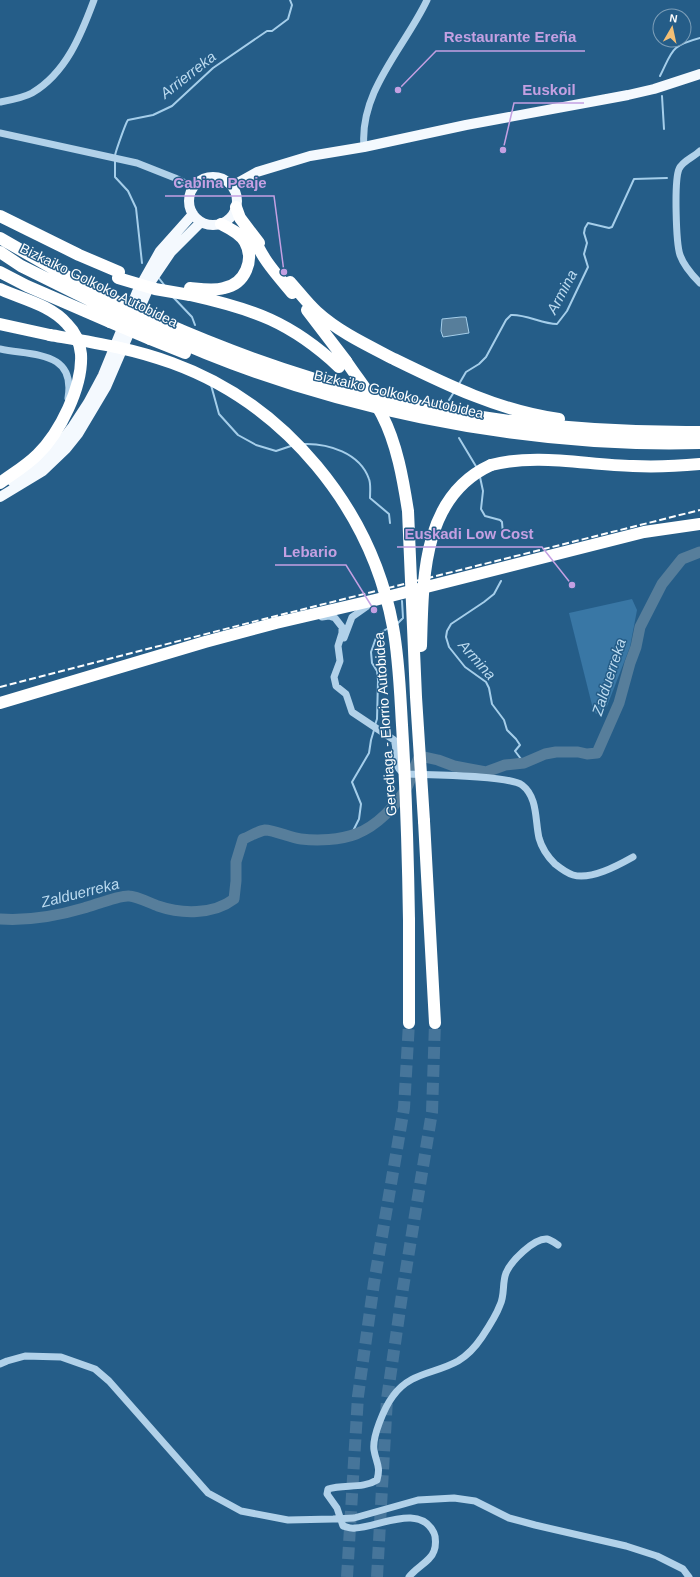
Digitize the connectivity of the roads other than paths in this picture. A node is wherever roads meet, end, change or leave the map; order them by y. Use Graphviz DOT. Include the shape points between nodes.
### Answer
graph roads {
  1 [pos="94,0"];
  2 [pos="427,0"];
  3 [pos="700,74"];
  4 [pos="0,102"];
  5 [pos="0,133"];
  6 [pos="364,147"];
  7 [pos="700,151"];
  8 [pos="232,186"];
  9 [pos="193,187"];
  10 [pos="236,207"];
  11 [pos="193,214"];
  12 [pos="0,216"];
  13 [pos="201,222"];
  14 [pos="221,224"];
  15 [pos="0,238"];
  16 [pos="254,238"];
  17 [pos="0,252"];
  18 [pos="276,264"];
  19 [pos="0,272"];
  20 [pos="290,282"];
  21 [pos="700,283"];
  22 [pos="0,289"];
  23 [pos="190,292"];
  24 [pos="115,313"];
  25 [pos="0,319"];
  26 [pos="0,324"];
  27 [pos="26,330"];
  28 [pos="155,330"];
  29 [pos="0,349"];
  30 [pos="343,364"];
  31 [pos="64,416"];
  32 [pos="616,430"];
  33 [pos="700,432"];
  34 [pos="700,444"];
  35 [pos="700,464"];
  36 [pos="0,483"];
  37 [pos="0,487"];
  38 [pos="0,497"];
  39 [pos="700,524"];
  40 [pos="376,600"];
  41 [pos="276,623"];
  42 [pos="338,646"];
  43 [pos="416,697"];
  44 [pos="0,703"];
  45 [pos="633,857"];
  46 [pos="409,1023"];
  47 [pos="435,1023"];
  48 [pos="558,1245"];
  49 [pos="0,1364"];
  50 [pos="341,1519"];
  51 [pos="409,1577"];
  52 [pos="690,1577"];
  1 -- 4 [label="street" via="69,56 54,74 31,93"];
  2 -- 6 [label="street" via="373,95 366,116"];
  3 -- 6 [label="main road" via="628,95"];
  5 -- 9 [label="street" via="123,160 160,171"];
  6 -- 8 [label="main road" via="280,164 256,172"];
  7 -- 21 [label="street" via="679,168 675,188 680,254 692,275"];
  8 -- 9 [label="main road" via="227,181 212,177 205,178"];
  8 -- 10 [label="main road" via="237,200"];
  9 -- 11 [label="main road" via="189,201"];
  10 -- 14 [label="main road" via="230,217"];
  10 -- 16 [label="highway" via="240,218"];
  11 -- 13 [label="main road"];
  11 -- 37 [label="main road" via="156,258 137,292 103,375 73,426 38,465"];
  12 -- 23 [label="highway" via="118,275"];
  13 -- 14 [label="main road"];
  13 -- 38 [label="main road" via="171,252 152,280 106,387 78,434 66,450 43,471"];
  14 -- 23 [label="highway" via="246,242 249,253 248,269 235,284 224,288"];
  15 -- 24 [label="highway, Bizkaiko Golkoko Autobidea" via="75,281"];
  16 -- 18 [label="highway"];
  16 -- 30 [label="highway" via="281,280 311,315"];
  17 -- 24 [label="highway, Bizkaiko Golkoko Autobidea" via="21,266"];
  19 -- 24 [label="highway" via="27,286"];
  20 -- 32 [label="highway" via="317,312 336,327 443,383 490,402 534,414"];
  22 -- 31 [label="highway" via="52,311 74,332 81,354 80,376"];
  23 -- 30 [label="highway" via="283,324"];
  24 -- 28 [label="highway, bridge"];
  24 -- 28 [label="highway, bridge"];
  25 -- 27 [label="highway"];
  26 -- 27 [label="highway"];
  27 -- 46 [label="highway, Gerediaga - Elorrio Autobidea, bridge" via="140,353 174,364 216,383 246,401 282,429 313,461 356,523 377,569 393,627 400,692 409,920"];
  28 -- 32 [label="highway, Bizkaiko Golkoko Autobidea" via="200,338 247,357 377,396 484,417 544,425"];
  28 -- 34 [label="highway, Bizkaiko Golkoko Autobidea" via="185,345 301,387 424,418 548,437 612,442"];
  29 -- 31 [label="street" via="52,358 63,367 68,375 70,390"];
  30 -- 43 [label="highway, bridge" via="379,410 402,474 408,511"];
  31 -- 36 [label="highway" via="37,455"];
  32 -- 33 [label="highway, Bizkaiko Golkoko Autobidea"];
  35 -- 43 [label="highway, bridge" via="634,466 520,460 505,461 476,472 457,488 441,512 429,550 423,586 421,655"];
  39 -- 40 [label="highway" via="644,532"];
  40 -- 41 [label="highway"];
  40 -- 42 [label="street" via="352,617 346,636"];
  41 -- 42 [label="street" via="332,617 339,621 342,627"];
  41 -- 44 [label="highway"];
  42 -- 45 [label="street" via="340,658 334,674 334,683 346,694 352,712 395,742 398,768 401,772 428,776 498,778 520,784 528,790 533,802 544,852 561,869 572,875 584,876 612,869"];
  43 -- 47 [label="highway, bridge"];
  48 -- 50 [label="street" via="548,1239 539,1240 512,1262 506,1274 504,1296 500,1306 482,1338 468,1354 457,1361 422,1374 403,1385 393,1396 373,1442 380,1471 377,1480 370,1484 328,1489"];
  49 -- 50 [label="street" via="25,1356 61,1357 95,1369 110,1381 208,1494 241,1511 288,1520"];
  50 -- 51 [label="street" via="343,1526 355,1528 411,1518 421,1519 430,1526 435,1536 435,1551"];
  50 -- 52 [label="street" via="354,1518 418,1500 454,1498 475,1501 509,1518 658,1556 683,1569"];
}
